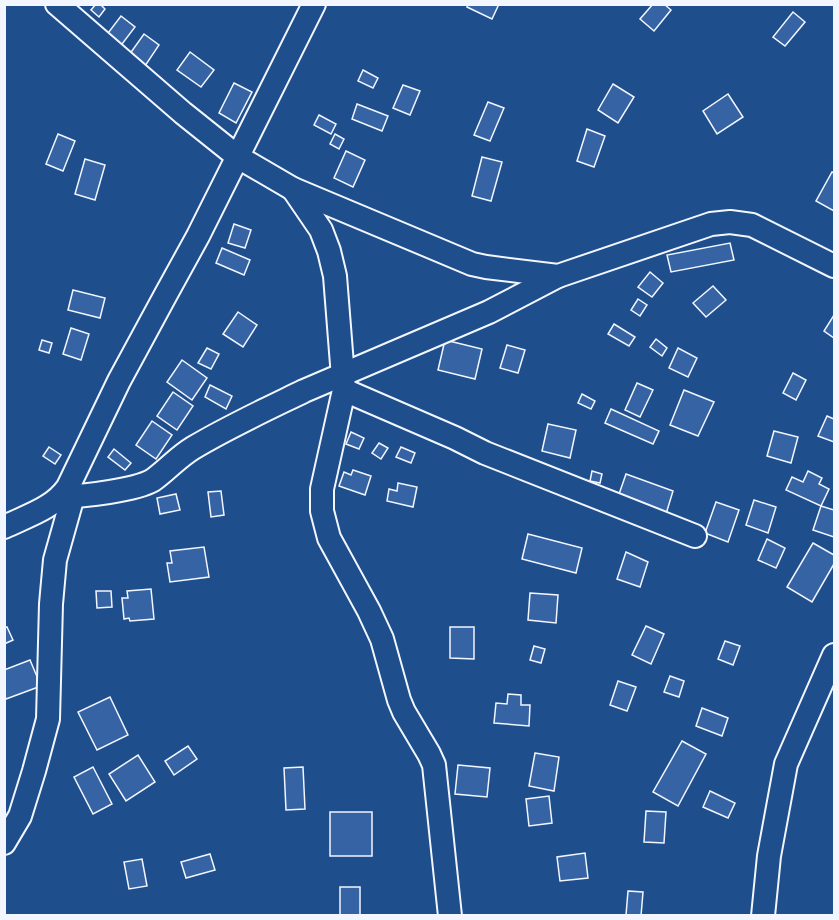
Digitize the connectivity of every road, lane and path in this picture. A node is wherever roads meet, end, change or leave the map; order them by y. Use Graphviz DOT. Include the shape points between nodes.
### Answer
graph roads {
  1 [pos="57,4"];
  2 [pos="314,4"];
  3 [pos="238,157"];
  4 [pos="293,189"];
  5 [pos="834,266"];
  6 [pos="558,276"];
  7 [pos="344,382"];
  8 [pos="68,496"];
  9 [pos="4,527"];
  10 [pos="695,536"];
  11 [pos="834,655"];
  12 [pos="4,843"];
  13 [pos="450,915"];
  14 [pos="763,915"];
  1 -- 3 [label="street"];
  2 -- 3 [label="street"];
  3 -- 4 [label="street"];
  3 -- 8 [label="street" via="119,381"];
  4 -- 6 [label="street" via="472,264"];
  4 -- 7 [label="street" via="321,230 329,251 335,276"];
  5 -- 6 [label="street" via="752,225 730,222 711,224"];
  6 -- 7 [label="street"];
  7 -- 8 [label="street" via="285,400 191,449 143,485"];
  7 -- 10 [label="street" via="485,453"];
  7 -- 13 [label="street" via="322,489 322,512 329,538 382,639 404,712 434,765"];
  8 -- 9 [label="street"];
  8 -- 12 [label="street" via="51,604 48,719 20,816"];
  11 -- 14 [label="street" via="786,764"];
}
